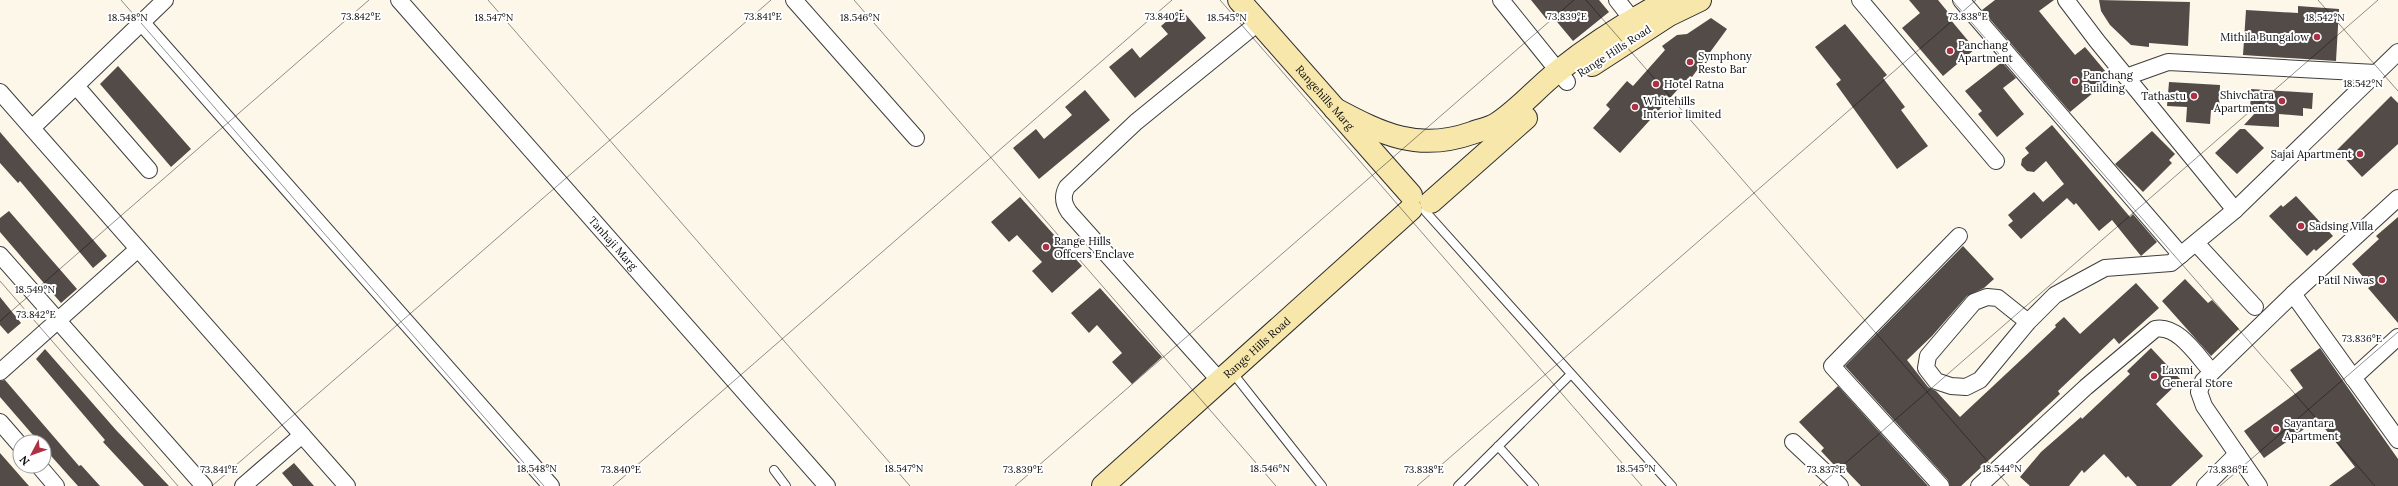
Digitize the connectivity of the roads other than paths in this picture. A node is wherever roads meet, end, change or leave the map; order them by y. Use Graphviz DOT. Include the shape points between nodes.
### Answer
graph roads {
  1 [pos="165,0"];
  2 [pos="399,0"];
  3 [pos="794,0"];
  4 [pos="1239,0"];
  5 [pos="1501,0"];
  6 [pos="1617,0"];
  7 [pos="1669,0"];
  8 [pos="1700,0"];
  9 [pos="1860,0"];
  10 [pos="1961,0"];
  11 [pos="2066,0"];
  12 [pos="1259,22"];
  13 [pos="142,23"];
  14 [pos="1638,26"];
  15 [pos="2398,52"];
  16 [pos="2376,73"];
  17 [pos="1563,76"];
  18 [pos="2126,77"];
  19 [pos="76,86"];
  20 [pos="0,92"];
  21 [pos="1335,109"];
  22 [pos="1497,124"];
  23 [pos="32,128"];
  24 [pos="916,138"];
  25 [pos="1996,162"];
  26 [pos="149,170"];
  27 [pos="2398,198"];
  28 [pos="1420,202"];
  29 [pos="2235,210"];
  30 [pos="1959,236"];
  31 [pos="2196,243"];
  32 [pos="138,249"];
  33 [pos="0,254"];
  34 [pos="2181,255"];
  35 [pos="2293,294"];
  36 [pos="2256,308"];
  37 [pos="58,320"];
  38 [pos="2028,322"];
  39 [pos="2398,337"];
  40 [pos="0,372"];
  41 [pos="2212,372"];
  42 [pos="1571,374"];
  43 [pos="1225,376"];
  44 [pos="2354,378"];
  45 [pos="0,422"];
  46 [pos="302,435"];
  47 [pos="12,436"];
  48 [pos="2398,440"];
  49 [pos="1793,442"];
  50 [pos="1498,446"];
  51 [pos="2237,454"];
  52 [pos="774,470"];
  53 [pos="46,474"];
  54 [pos="56,486"];
  55 [pos="204,486"];
  56 [pos="243,486"];
  57 [pos="347,486"];
  58 [pos="551,486"];
  59 [pos="786,486"];
  60 [pos="827,486"];
  61 [pos="1103,486"];
  62 [pos="1322,486"];
  63 [pos="1458,486"];
  64 [pos="1534,486"];
  65 [pos="1672,486"];
  66 [pos="1840,486"];
  67 [pos="1941,486"];
  68 [pos="1979,486"];
  69 [pos="2205,486"];
  70 [pos="2259,486"];
  1 -- 13 [label="street"];
  2 -- 60 [label="street, Tanhaji Marg"];
  3 -- 24 [label="street"];
  4 -- 12 [label="main road, Rangehills Marg"];
  5 -- 17 [label="street"];
  6 -- 14 [label="street"];
  7 -- 14 [label="main road"];
  8 -- 14 [label="main road, Range Hills Road"];
  9 -- 25 [label="street"];
  10 -- 34 [label="street"];
  11 -- 18 [label="street"];
  12 -- 21 [label="main road, Rangehills Marg"];
  12 -- 43 [label="street" via="1136,122 1067,186 1064,192 1064,205 1068,212"];
  13 -- 19 [label="street"];
  13 -- 58 [label="street"];
  14 -- 17 [label="main road, Range Hills Road"];
  15 -- 16 [label="street"];
  16 -- 18 [label="street" via="2168,62"];
  16 -- 29 [label="street"];
  17 -- 22 [label="main road, Range Hills Road"];
  17 -- 28 [label="main road, Range Hills Road" via="1534,111"];
  18 -- 29 [label="street"];
  19 -- 23 [label="street"];
  19 -- 26 [label="street"];
  20 -- 23 [label="street"];
  21 -- 22 [label="main road" via="1377,131 1407,139 1433,141 1457,138"];
  21 -- 28 [label="main road, Rangehills Marg"];
  22 -- 28 [label="main road, Range Hills Road"];
  23 -- 32 [label="street"];
  27 -- 35 [label="street"];
  28 -- 42 [label="lane"];
  28 -- 43 [label="main road, Range Hills Road"];
  29 -- 31 [label="street"];
  30 -- 67 [label="street" via="1832,366"];
  31 -- 34 [label="street"];
  31 -- 36 [label="street"];
  32 -- 37 [label="street"];
  32 -- 46 [label="street"];
  33 -- 37 [label="street"];
  34 -- 38 [label="street" via="2171,263 2105,268 2055,295"];
  35 -- 41 [label="street"];
  35 -- 44 [label="street"];
  37 -- 40 [label="street"];
  37 -- 55 [label="street"];
  38 -- 38 [label="street" via="1980,380 1966,387 1936,381 1926,368 1928,356 1974,302 1980,299 1998,298"];
  39 -- 44 [label="street"];
  41 -- 51 [label="street" via="2203,381 2198,392 2204,406"];
  41 -- 68 [label="street" via="2175,332 2164,327 2155,329 2086,387"];
  42 -- 50 [label="lane"];
  42 -- 65 [label="lane"];
  43 -- 61 [label="main road, Range Hills Road"];
  43 -- 62 [label="lane"];
  44 -- 48 [label="street"];
  45 -- 47 [label="street"];
  46 -- 56 [label="street"];
  46 -- 57 [label="street"];
  49 -- 66 [label="street"];
  50 -- 63 [label="lane"];
  50 -- 64 [label="lane"];
  51 -- 69 [label="street"];
  51 -- 70 [label="street"];
  52 -- 59 [label="lane"];
  53 -- 54 [label="street"];
}
